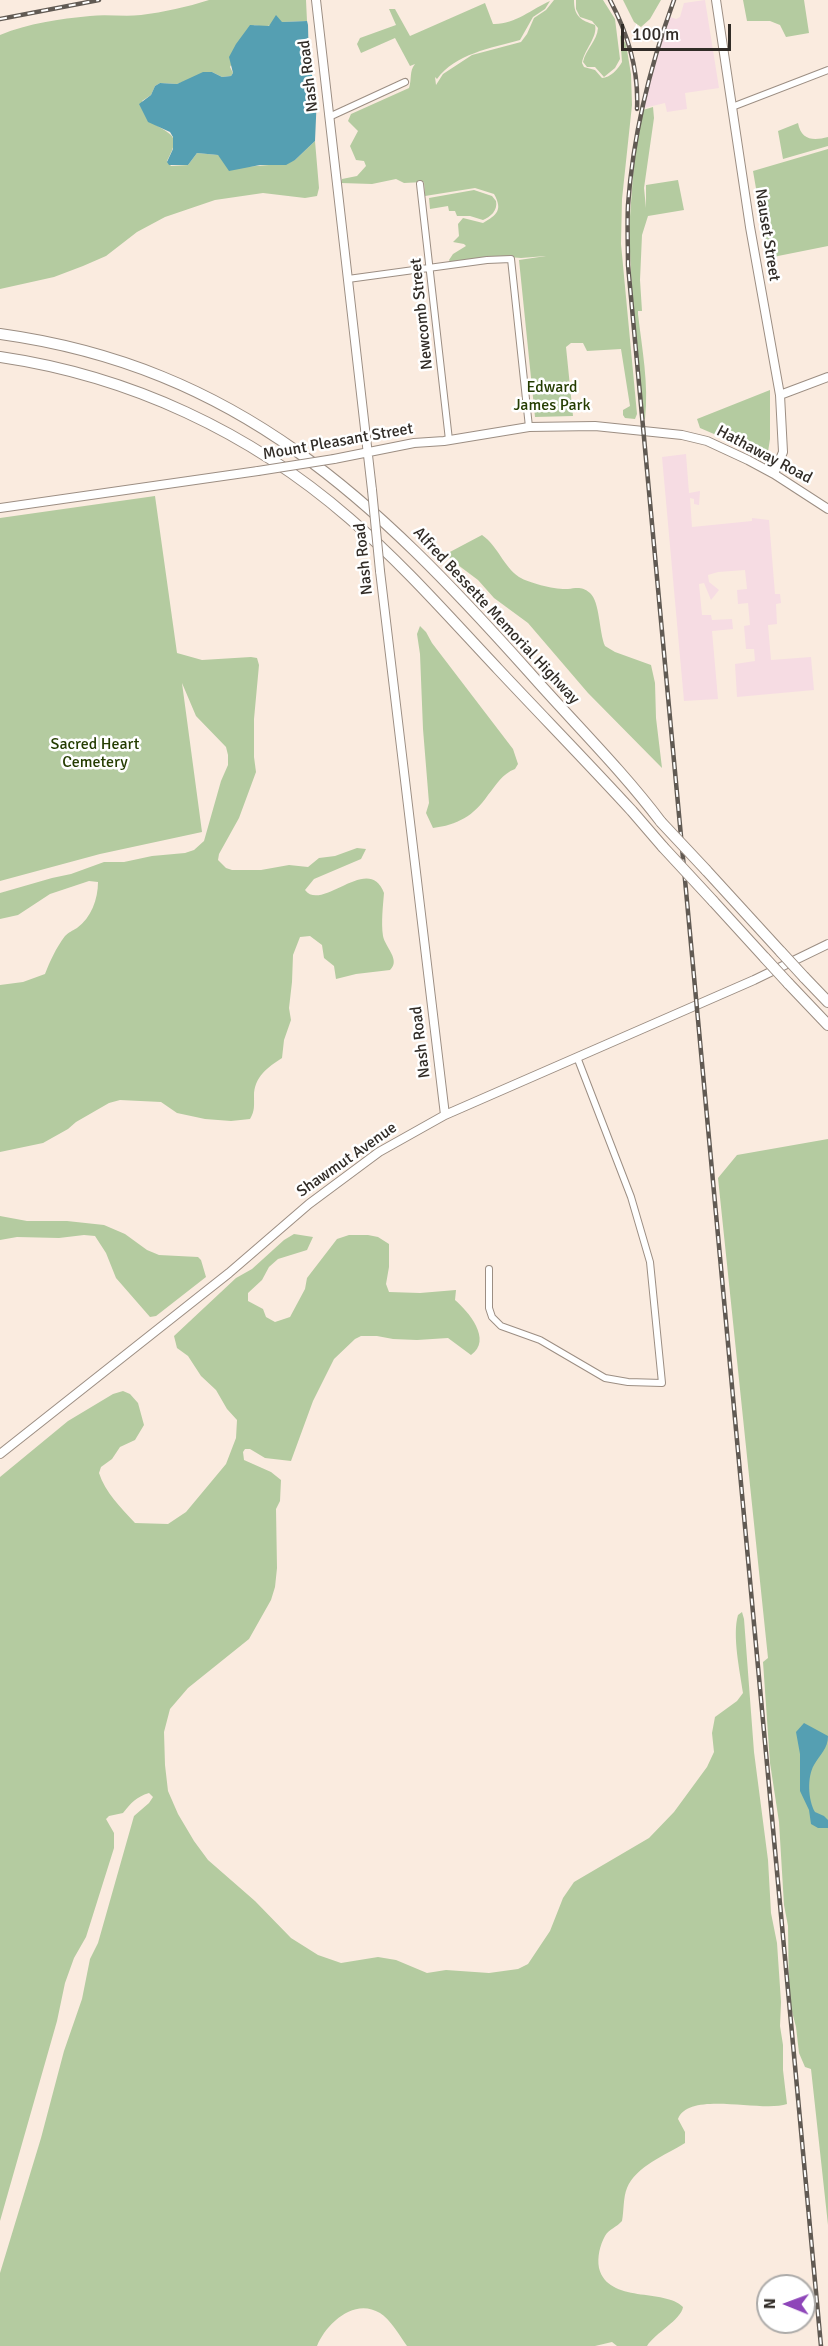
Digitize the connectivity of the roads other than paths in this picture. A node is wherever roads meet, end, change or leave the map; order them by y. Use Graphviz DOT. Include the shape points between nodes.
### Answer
graph roads {
  1 [pos="316,0"];
  2 [pos="716,0"];
  3 [pos="828,70"];
  4 [pos="405,82"];
  5 [pos="732,107"];
  6 [pos="329,117"];
  7 [pos="420,184"];
  8 [pos="431,267"];
  9 [pos="348,279"];
  10 [pos="0,334"];
  11 [pos="0,357"];
  12 [pos="828,377"];
  13 [pos="780,395"];
  14 [pos="529,427"];
  15 [pos="682,435"];
  16 [pos="449,440"];
  17 [pos="366,452"];
  18 [pos="774,474"];
  19 [pos="0,508"];
  20 [pos="828,509"];
  21 [pos="828,944"];
  22 [pos="828,1002"];
  23 [pos="828,1025"];
  24 [pos="577,1057"];
  25 [pos="445,1115"];
  26 [pos="489,1269"];
  27 [pos="0,1455"];
  1 -- 6 [label="main road, Nash Road"];
  2 -- 5 [label="main road, Nauset Street"];
  3 -- 5 [label="street"];
  4 -- 6 [label="street"];
  5 -- 13 [label="main road, Nauset Street"];
  6 -- 9 [label="main road, Nash Road"];
  7 -- 8 [label="street, Newcomb Street"];
  8 -- 9 [label="street"];
  8 -- 14 [label="street" via="511,259"];
  8 -- 16 [label="street, Newcomb Street"];
  9 -- 17 [label="main road, Nash Road"];
  10 -- 22 [label="highway, Alfred Bessette Memorial Highway, bridge" via="86,351 171,380 253,422 329,474 388,524 452,587"];
  11 -- 23 [label="highway, Alfred Bessette Memorial Highway, bridge" via="62,369 144,393 221,429 305,483 351,520 411,577 609,785"];
  12 -- 13 [label="main road"];
  13 -- 18 [label="main road, Nauset Street" via="783,452"];
  14 -- 15 [label="main road, Mount Pleasant Street" via="595,426"];
  14 -- 16 [label="main road, Mount Pleasant Street"];
  15 -- 18 [label="main road, Hathaway Road" via="721,447"];
  16 -- 17 [label="main road, Mount Pleasant Street"];
  17 -- 19 [label="main road, Mount Pleasant Street, bridge"];
  17 -- 25 [label="main road, Nash Road, bridge"];
  18 -- 20 [label="main road, Hathaway Road"];
  21 -- 24 [label="main road, Shawmut Avenue"];
  24 -- 25 [label="main road, Shawmut Avenue"];
  24 -- 26 [label="street" via="650,1262 662,1383 605,1378 540,1340 501,1326 489,1308"];
  25 -- 27 [label="main road, Shawmut Avenue" via="379,1152 319,1197"];
}
